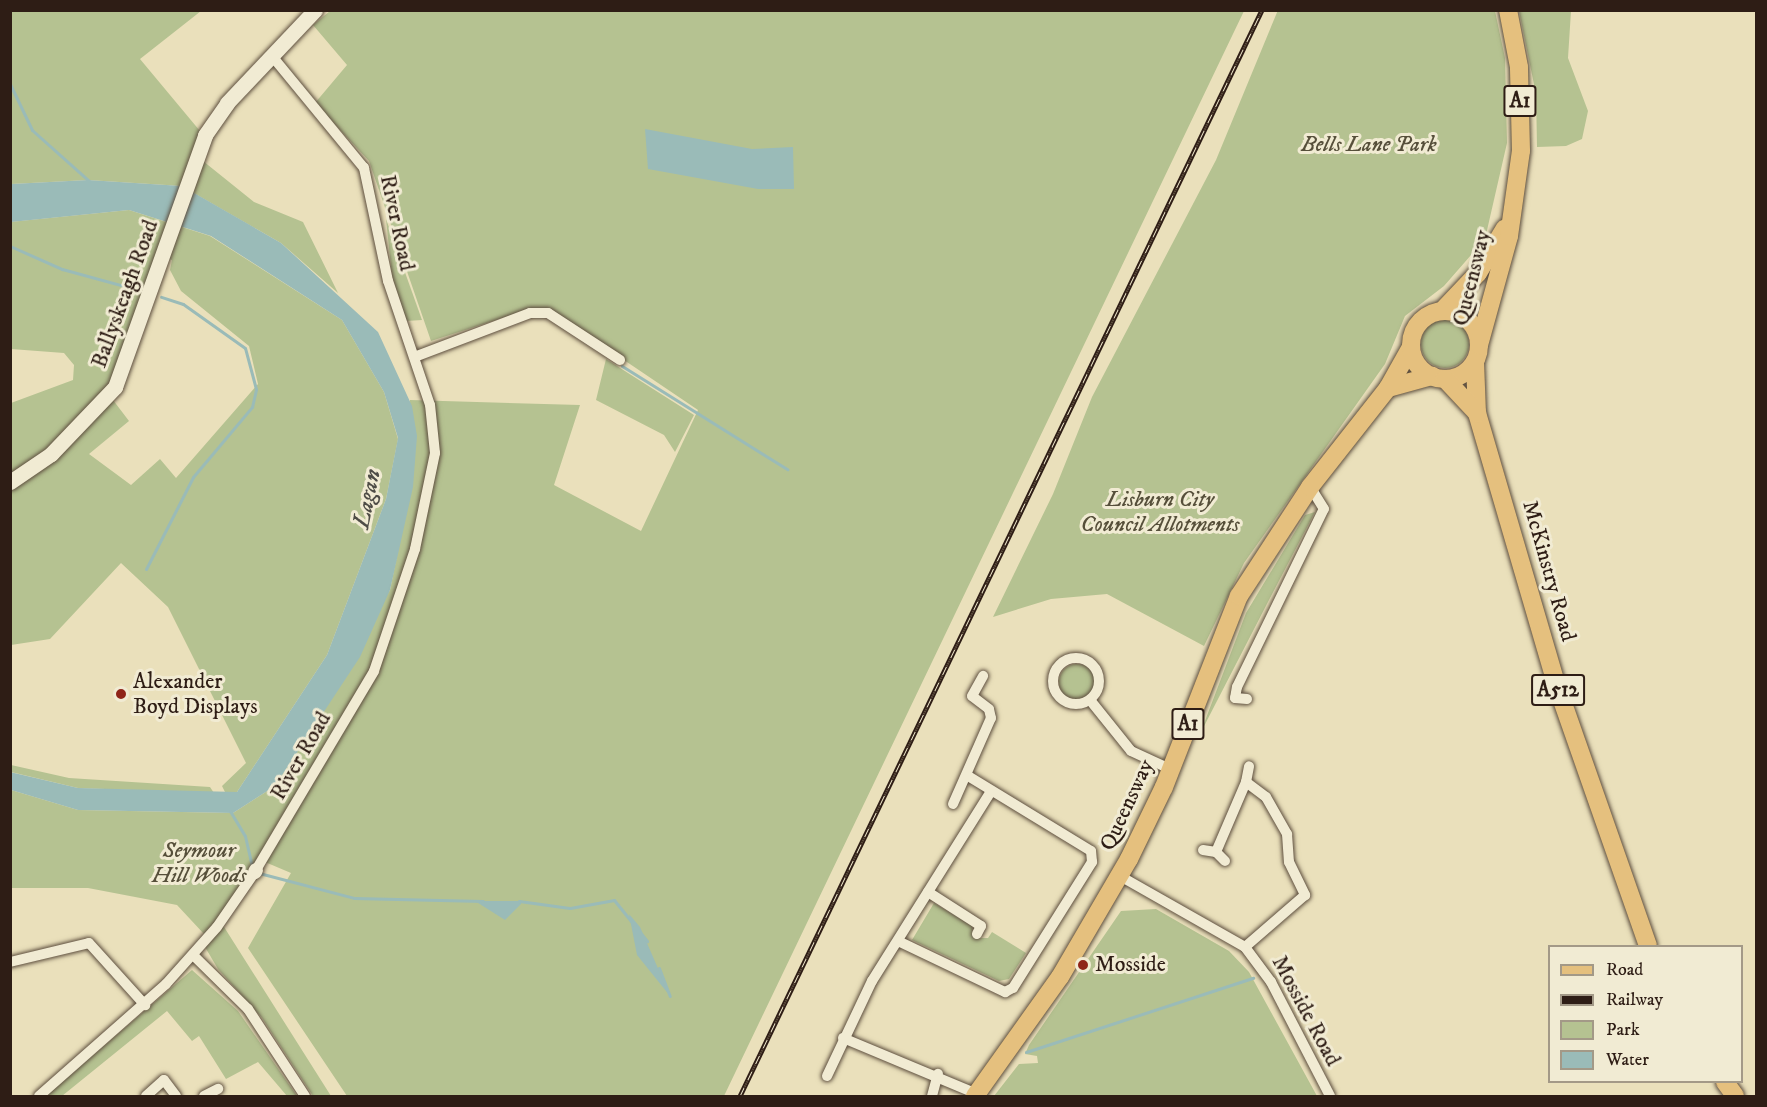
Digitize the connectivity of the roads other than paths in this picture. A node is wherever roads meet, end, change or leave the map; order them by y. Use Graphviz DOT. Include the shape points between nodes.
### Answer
graph roads {
  1 [pos="315,10"];
  2 [pos="1508,10"];
  3 [pos="272,56"];
  4 [pos="1510,222"];
  5 [pos="1442,311"];
  6 [pos="1411,347"];
  7 [pos="1477,354"];
  8 [pos="417,356"];
  9 [pos="620,360"];
  10 [pos="1438,377"];
  11 [pos="1388,388"];
  12 [pos="1477,413"];
  13 [pos="10,482"];
  14 [pos="1310,487"];
  15 [pos="983,676"];
  16 [pos="1247,699"];
  17 [pos="1090,700"];
  18 [pos="1249,766"];
  19 [pos="1170,769"];
  20 [pos="968,776"];
  21 [pos="1246,782"];
  22 [pos="991,791"];
  23 [pos="954,804"];
  24 [pos="1203,850"];
  25 [pos="1216,852"];
  26 [pos="1226,861"];
  27 [pos="1120,876"];
  28 [pos="928,892"];
  29 [pos="977,934"];
  30 [pos="898,940"];
  31 [pos="1648,945"];
  32 [pos="1245,947"];
  33 [pos="194,955"];
  34 [pos="10,962"];
  35 [pos="145,1005"];
  36 [pos="843,1038"];
  37 [pos="938,1074"];
  38 [pos="827,1076"];
  39 [pos="1726,1083"];
  40 [pos="218,1089"];
  41 [pos="976,1095"];
  42 [pos="39,1096"];
  43 [pos="146,1096"];
  44 [pos="176,1096"];
  45 [pos="204,1096"];
  46 [pos="305,1096"];
  47 [pos="932,1096"];
  48 [pos="1330,1096"];
  49 [pos="1734,1096"];
  1 -- 3 [label="main road, Ballyskeagh Road"];
  2 -- 4 [label="main road, Queensway / A1" via="1519,67 1521,151"];
  3 -- 8 [label="street, River Road" via="364,168 390,290"];
  3 -- 13 [label="main road, Ballyskeagh Road" via="227,103 200,150 156,282 115,387 51,454"];
  4 -- 5 [label="main road, Queensway / A1" via="1478,273"];
  4 -- 7 [label="main road, Queensway / A1" via="1495,302"];
  5 -- 6 [label="main road, A1" via="1423,319"];
  5 -- 7 [label="main road" via="1464,316"];
  6 -- 10 [label="main road" via="1417,364"];
  6 -- 11 [label="main road, Queensway / A1"];
  7 -- 10 [label="main road"];
  7 -- 12 [label="main road, McKinstry Road / A512"];
  8 -- 9 [label="street" via="530,313 548,313"];
  8 -- 33 [label="street, River Road" via="435,453 415,549 374,671 255,871"];
  10 -- 11 [label="main road"];
  10 -- 12 [label="main road, McKinstry Road / A512"];
  11 -- 14 [label="main road, Queensway / A1"];
  12 -- 31 [label="main road, McKinstry Road / A512" via="1563,707"];
  14 -- 16 [label="street" via="1324,508 1237,687 1235,698"];
  14 -- 19 [label="main road, Queensway / A1" via="1239,596"];
  15 -- 20 [label="street" via="972,696 989,709 991,718"];
  17 -- 17 [label="street" via="1072,704 1059,697 1053,684 1060,663 1074,657 1094,666 1100,680"];
  17 -- 19 [label="street" via="1131,751"];
  18 -- 21 [label="street"];
  19 -- 27 [label="main road, Queensway / A1"];
  20 -- 22 [label="street"];
  20 -- 23 [label="street"];
  21 -- 25 [label="street"];
  21 -- 32 [label="street" via="1266,797 1287,834 1289,862 1305,895"];
  22 -- 28 [label="street"];
  22 -- 30 [label="street" via="1091,851 1092,862 1083,877 1013,988 1005,992"];
  24 -- 25 [label="street"];
  25 -- 26 [label="street"];
  27 -- 32 [label="street, Mosside Road"];
  27 -- 41 [label="main road, Queensway / A1" via="1060,977"];
  28 -- 29 [label="street" via="981,926"];
  28 -- 30 [label="street"];
  30 -- 36 [label="street"];
  32 -- 48 [label="street, Mosside Road" via="1271,982"];
  33 -- 35 [label="street, River Road"];
  33 -- 46 [label="street" via="248,1009"];
  34 -- 35 [label="street" via="89,943"];
  35 -- 42 [label="street, River Road"];
  36 -- 37 [label="street" via="904,1066"];
  36 -- 38 [label="street"];
  37 -- 41 [label="street"];
  37 -- 47 [label="street"];
  39 -- 49 [label="main road"];
  40 -- 45 [label="street"];
  43 -- 44 [label="street" via="164,1080"];
}
